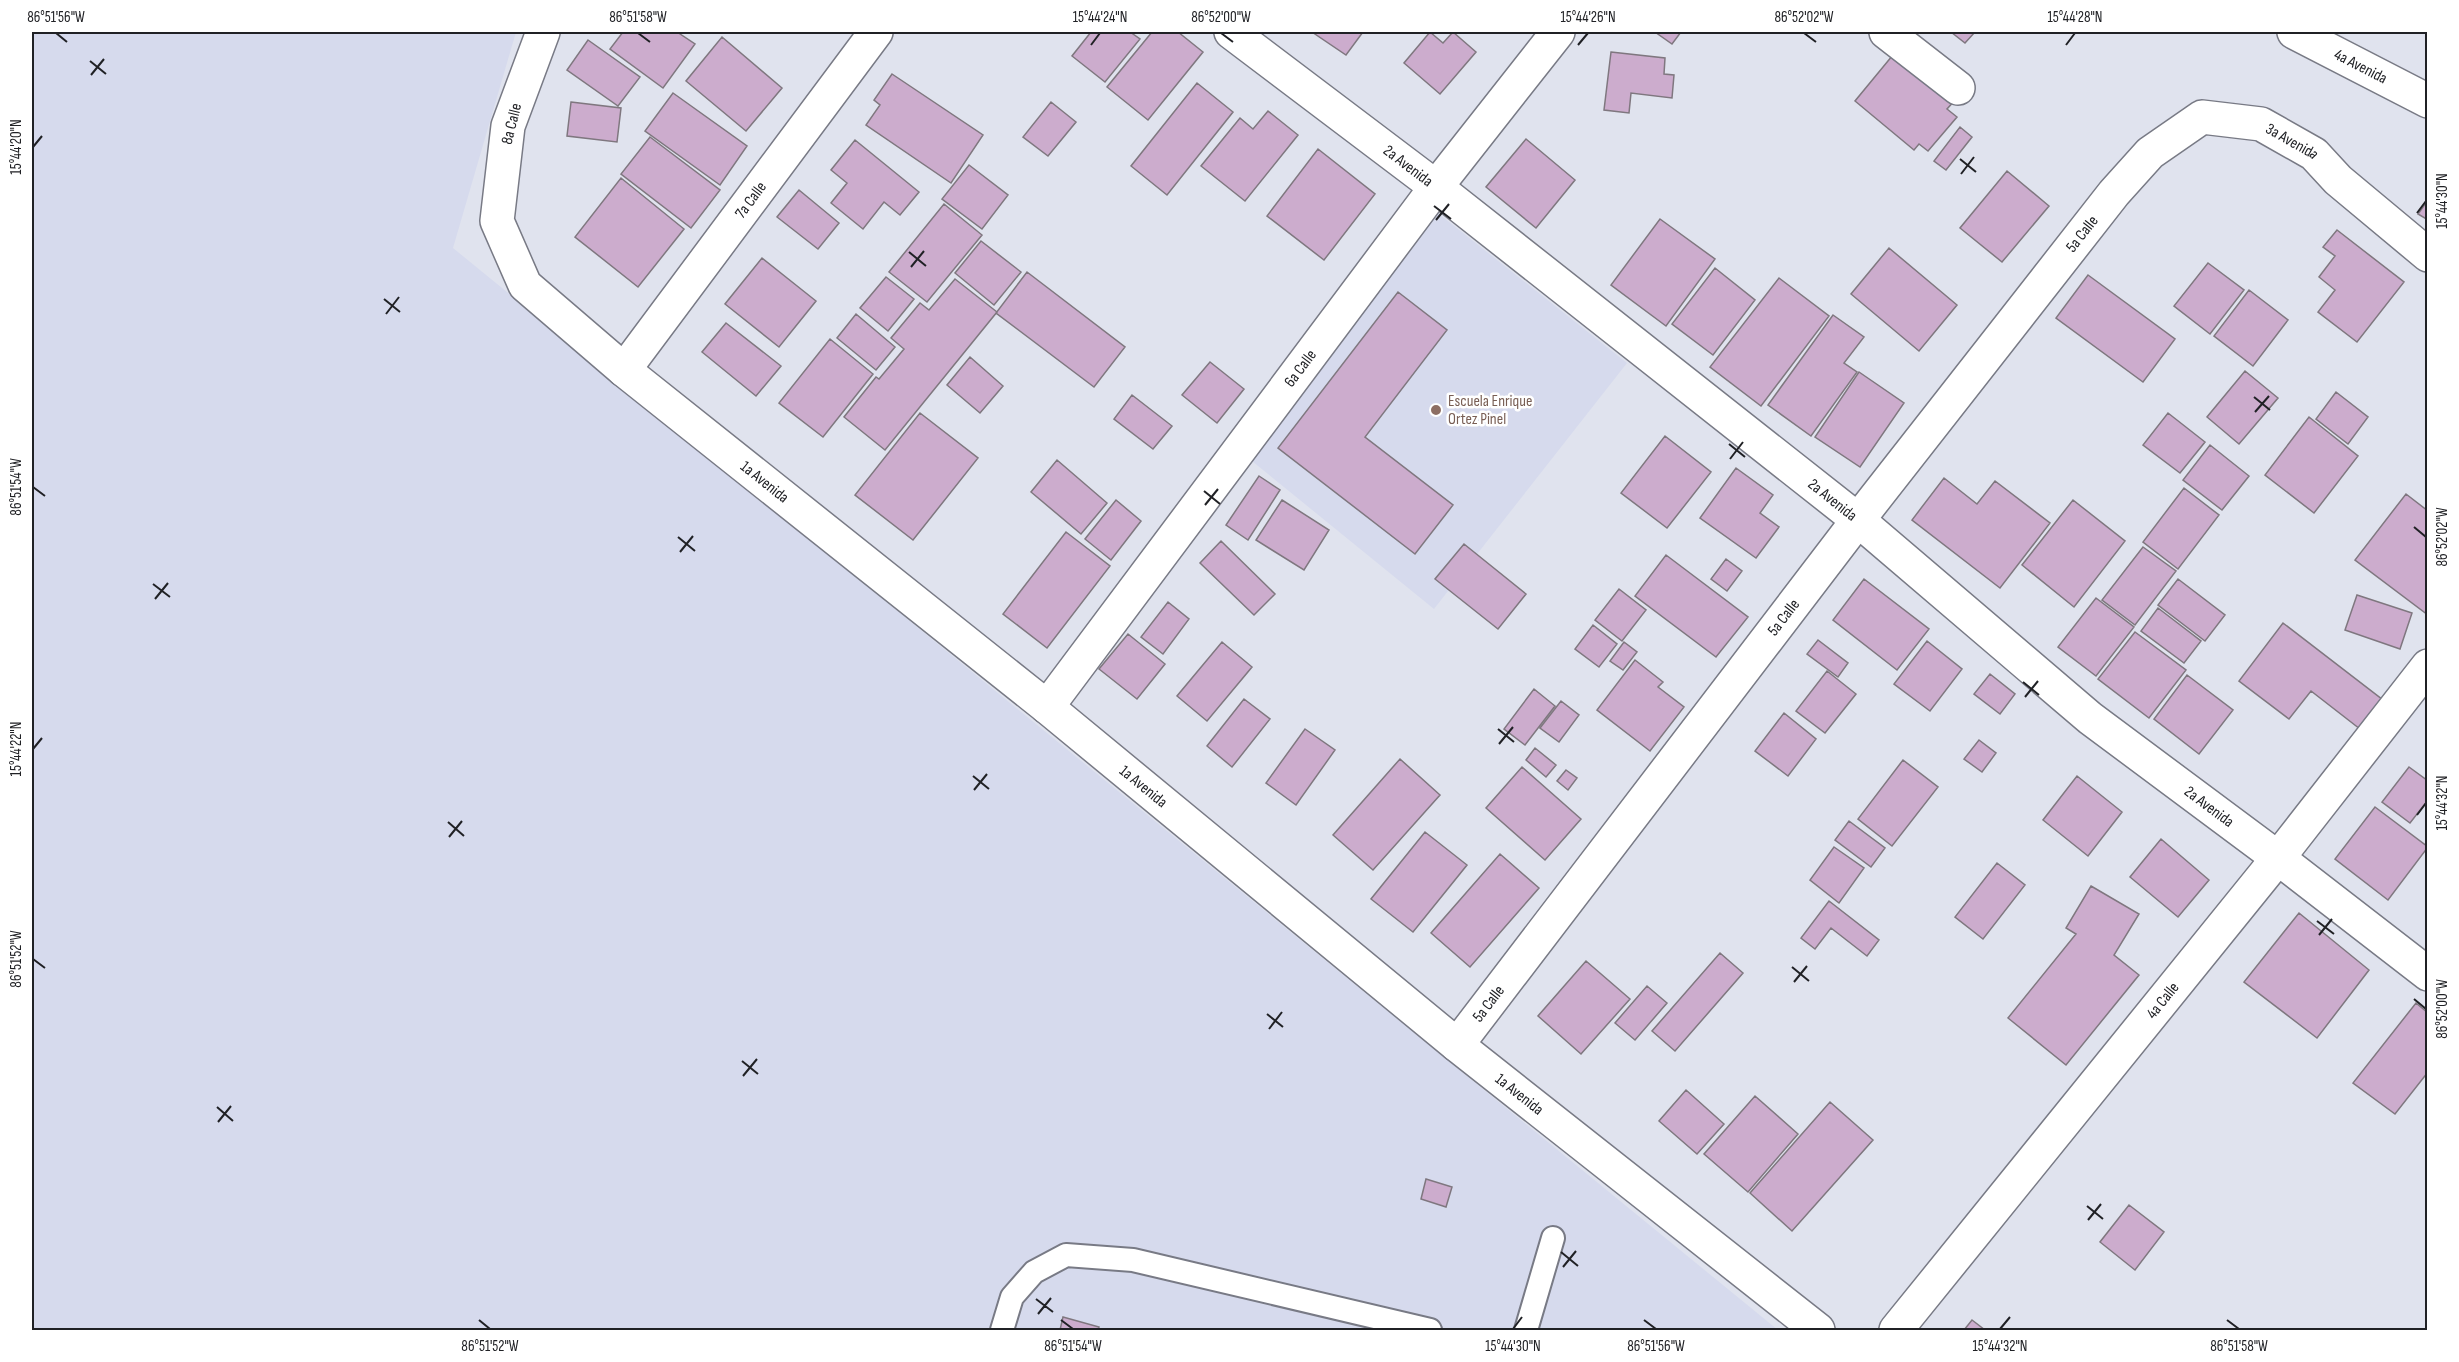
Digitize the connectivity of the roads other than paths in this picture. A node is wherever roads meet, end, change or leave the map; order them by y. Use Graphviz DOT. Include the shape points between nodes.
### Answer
graph roads {
  1 [pos="543,32"];
  2 [pos="876,32"];
  3 [pos="1231,32"];
  4 [pos="1558,32"];
  5 [pos="1886,32"];
  6 [pos="2294,32"];
  7 [pos="1958,88"];
  8 [pos="2427,101"];
  9 [pos="1436,187"];
  10 [pos="2114,194"];
  11 [pos="498,221"];
  12 [pos="2427,255"];
  13 [pos="624,370"];
  14 [pos="1858,520"];
  15 [pos="2427,666"];
  16 [pos="1047,707"];
  17 [pos="2278,858"];
  18 [pos="2427,974"];
  19 [pos="1457,1045"];
  20 [pos="1553,1238"];
  21 [pos="1002,1330"];
  22 [pos="1430,1330"];
  23 [pos="1526,1330"];
  24 [pos="1818,1330"];
  25 [pos="1896,1330"];
  1 -- 11 [label="street, 8a Calle" via="508,126"];
  2 -- 13 [label="street, 7a Calle"];
  3 -- 9 [label="street, 2a Avenida"];
  4 -- 9 [label="street, 6a Calle"];
  5 -- 7 [label="street"];
  6 -- 8 [label="street, 4a Avenida"];
  9 -- 14 [label="street, 2a Avenida"];
  9 -- 16 [label="street, 6a Calle"];
  10 -- 12 [label="street, 3a Avenida" via="2150,153 2202,117 2261,124 2314,154 2347,188"];
  10 -- 14 [label="street, 5a Calle"];
  11 -- 13 [label="street, 1a Avenida" via="525,285"];
  13 -- 16 [label="street, 1a Avenida"];
  14 -- 17 [label="street, 2a Avenida" via="2090,718"];
  14 -- 19 [label="street, 5a Calle"];
  15 -- 17 [label="street, 4a Calle"];
  16 -- 19 [label="street, 1a Avenida"];
  17 -- 18 [label="street, 2a Avenida"];
  17 -- 25 [label="street, 4a Calle"];
  19 -- 24 [label="street, 1a Avenida"];
  20 -- 23 [label="lane"];
  21 -- 22 [label="lane" via="1012,1297 1034,1272 1066,1255 1133,1260"];
}
